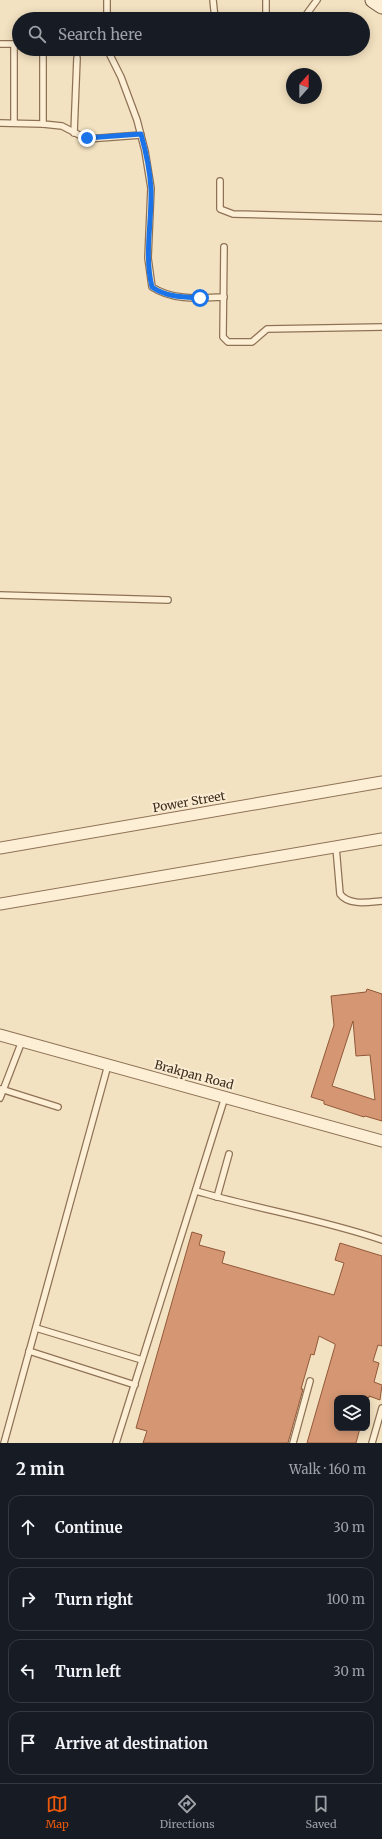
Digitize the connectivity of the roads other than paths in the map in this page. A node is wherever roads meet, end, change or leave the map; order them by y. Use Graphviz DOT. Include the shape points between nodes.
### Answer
graph roads {
  1 [pos="107,0"];
  2 [pos="213,0"];
  3 [pos="266,0"];
  4 [pos="317,0"];
  5 [pos="373,0"];
  6 [pos="382,6"];
  7 [pos="107,12"];
  8 [pos="214,12"];
  9 [pos="266,12"];
  10 [pos="308,12"];
  11 [pos="0,44"];
  12 [pos="12,44"];
  13 [pos="17,56"];
  14 [pos="43,56"];
  15 [pos="110,56"];
  16 [pos="77,58"];
  17 [pos="0,122"];
  18 [pos="14,123"];
  19 [pos="43,124"];
  20 [pos="74,133"];
  21 [pos="141,134"];
  22 [pos="220,181"];
  23 [pos="382,218"];
  24 [pos="224,247"];
  25 [pos="224,297"];
  26 [pos="382,327"];
  27 [pos="0,595"];
  28 [pos="168,600"];
  29 [pos="382,782"];
  30 [pos="382,839"];
  31 [pos="336,847"];
  32 [pos="0,848"];
  33 [pos="382,901"];
  34 [pos="0,904"];
  35 [pos="0,1035"];
  36 [pos="22,1041"];
  37 [pos="108,1065"];
  38 [pos="2,1089"];
  39 [pos="225,1097"];
  40 [pos="0,1098"];
  41 [pos="58,1107"];
  42 [pos="382,1141"];
  43 [pos="229,1154"];
  44 [pos="196,1191"];
  45 [pos="217,1197"];
  46 [pos="382,1240"];
  47 [pos="36,1328"];
  48 [pos="29,1351"];
  49 [pos="142,1360"];
  50 [pos="310,1381"];
  51 [pos="135,1385"];
  52 [pos="382,1408"];
  53 [pos="4,1443"];
  54 [pos="116,1443"];
  55 [pos="293,1443"];
  56 [pos="372,1443"];
  1 -- 7 [label="lane"];
  2 -- 8 [label="lane"];
  3 -- 9 [label="lane"];
  4 -- 10 [label="lane"];
  5 -- 6 [label="main road"];
  11 -- 12 [label="lane"];
  13 -- 18 [label="lane"];
  14 -- 19 [label="lane"];
  15 -- 21 [label="lane"];
  16 -- 20 [label="lane"];
  17 -- 18 [label="lane"];
  18 -- 19 [label="lane"];
  19 -- 20 [label="lane" via="62,126"];
  20 -- 21 [label="lane" via="87,138"];
  21 -- 25 [label="lane" via="151,188 148,258 152,287 160,293 181,297"];
  22 -- 23 [label="lane" via="220,209 233,214"];
  24 -- 25 [label="lane"];
  25 -- 26 [label="lane" via="224,337 228,342 252,342 267,329"];
  27 -- 28 [label="lane"];
  29 -- 32 [label="street, Power Street"];
  30 -- 31 [label="street"];
  31 -- 33 [label="lane" via="340,894 344,899 350,902"];
  31 -- 34 [label="street"];
  35 -- 36 [label="street, Brakpan Road"];
  36 -- 37 [label="street, Brakpan Road"];
  36 -- 38 [label="lane"];
  37 -- 39 [label="street, Brakpan Road"];
  37 -- 47 [label="lane"];
  38 -- 40 [label="lane"];
  38 -- 41 [label="lane"];
  39 -- 42 [label="street, Brakpan Road"];
  39 -- 44 [label="lane"];
  43 -- 45 [label="lane"];
  44 -- 45 [label="lane"];
  44 -- 49 [label="lane"];
  45 -- 46 [label="lane" via="357,1231"];
  47 -- 48 [label="lane"];
  47 -- 49 [label="lane"];
  48 -- 51 [label="lane"];
  48 -- 53 [label="lane"];
  49 -- 51 [label="lane"];
  50 -- 55 [label="lane"];
  51 -- 54 [label="lane"];
  52 -- 56 [label="lane"];
}
